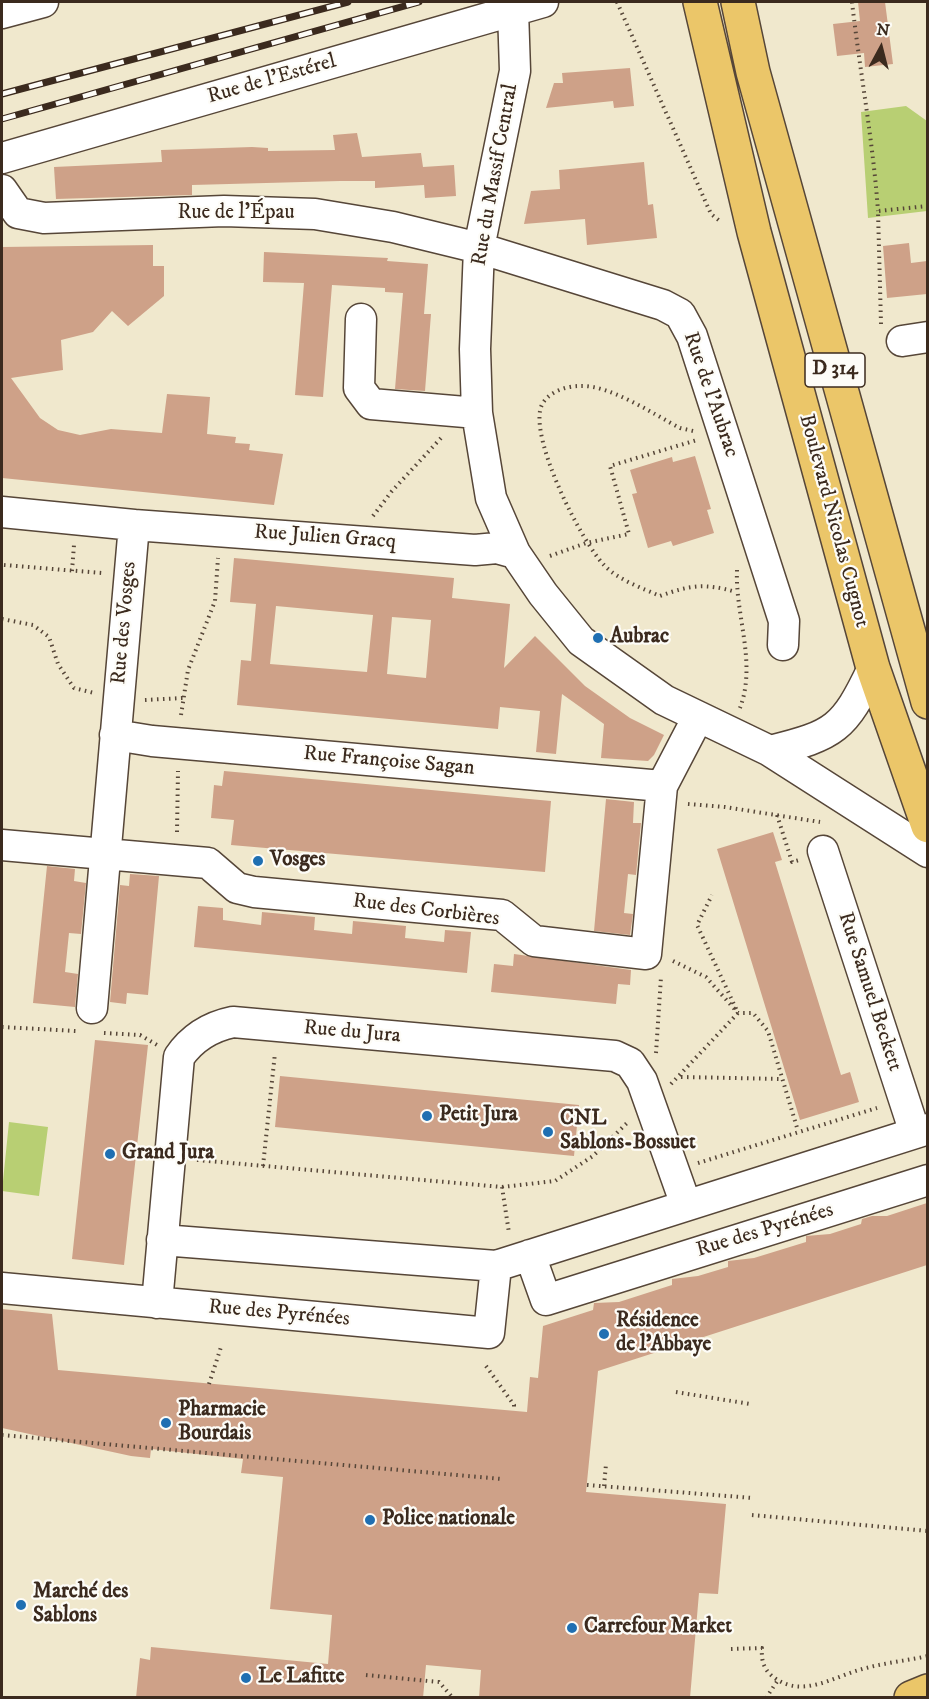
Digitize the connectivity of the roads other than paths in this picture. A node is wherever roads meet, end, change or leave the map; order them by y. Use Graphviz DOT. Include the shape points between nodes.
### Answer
graph roads {
  1 [pos="44,2"];
  2 [pos="543,2"];
  3 [pos="700,2"];
  4 [pos="738,2"];
  5 [pos="513,10"];
  6 [pos="2,13"];
  7 [pos="2,158"];
  8 [pos="2,190"];
  9 [pos="479,248"];
  10 [pos="361,319"];
  11 [pos="477,413"];
  12 [pos="2,512"];
  13 [pos="134,525"];
  14 [pos="519,559"];
  15 [pos="783,645"];
  16 [pos="873,668"];
  17 [pos="922,669"];
  18 [pos="927,702"];
  19 [pos="698,717"];
  20 [pos="116,735"];
  21 [pos="770,752"];
  22 [pos="661,794"];
  23 [pos="927,826"];
  24 [pos="2,845"];
  25 [pos="823,851"];
  26 [pos="927,852"];
  27 [pos="105,854"];
  28 [pos="92,1008"];
  29 [pos="921,1131"];
  30 [pos="927,1180"];
  31 [pos="686,1205"];
  32 [pos="162,1240"];
  33 [pos="513,1260"];
  34 [pos="2,1288"];
  35 [pos="157,1303"];
  36 [pos="927,1691"];
  37 [pos="912,1698"];
  1 -- 6 [label="street"];
  2 -- 5 [label="street, Rue de l'Estérel"];
  3 -- 16 [label="main road, Boulevard Nicolas Cugnot" via="754,232"];
  4 -- 17 [label="main road, Boulevard Nicolas Cugnot / D 314" via="753,72"];
  5 -- 7 [label="street, Rue de l'Estérel"];
  5 -- 9 [label="street, Rue du Massif Central" via="515,71"];
  8 -- 9 [label="street, Rue de l'Épau" via="18,213 44,218 224,211 315,214 393,227"];
  9 -- 11 [label="street, Rue du Massif Central"];
  9 -- 15 [label="street, Rue de l'Aubrac" via="630,294 680,314 692,336 719,438 784,621"];
  10 -- 11 [label="street" via="359,388 371,404"];
  11 -- 14 [label="street, Rue du Massif Central" via="491,498"];
  12 -- 13 [label="street"];
  13 -- 14 [label="street, Rue Julien Gracq" via="497,548"];
  13 -- 20 [label="street, Rue des Vosges"];
  14 -- 19 [label="street, Rue du Massif Central" via="581,640 664,700"];
  16 -- 21 [label="street" via="857,702 830,731 814,740"];
  16 -- 23 [label="main road, Boulevard Nicolas Cugnot"];
  17 -- 18 [label="main road, Boulevard Nicolas Cugnot / D 314"];
  19 -- 21 [label="street, Rue du Massif Central"];
  19 -- 22 [label="street"];
  20 -- 22 [label="street, Rue Françoise Sagan"];
  20 -- 27 [label="street, Rue des Vosges"];
  21 -- 26 [label="street, Rue du Massif Central"];
  22 -- 27 [label="street, Rue des Corbières" via="646,954 534,942 502,915 254,892 237,888 208,863"];
  24 -- 27 [label="street, Rue des Corbières"];
  25 -- 29 [label="street, Rue Samuel Beckett" via="904,1100"];
  27 -- 28 [label="street"];
  29 -- 31 [label="street"];
  30 -- 33 [label="street, Rue des Pyrénées" via="546,1300"];
  31 -- 32 [label="street, Rue du Jura" via="645,1092 630,1064 615,1056 232,1022 190,1041 179,1057"];
  31 -- 33 [label="street"];
  32 -- 33 [label="street"];
  32 -- 35 [label="street, Rue du Jura"];
  33 -- 35 [label="street, Rue des Pyrénées" via="489,1333"];
  34 -- 35 [label="street, Rue des Pyrénées"];
  36 -- 37 [label="main road"];
}
